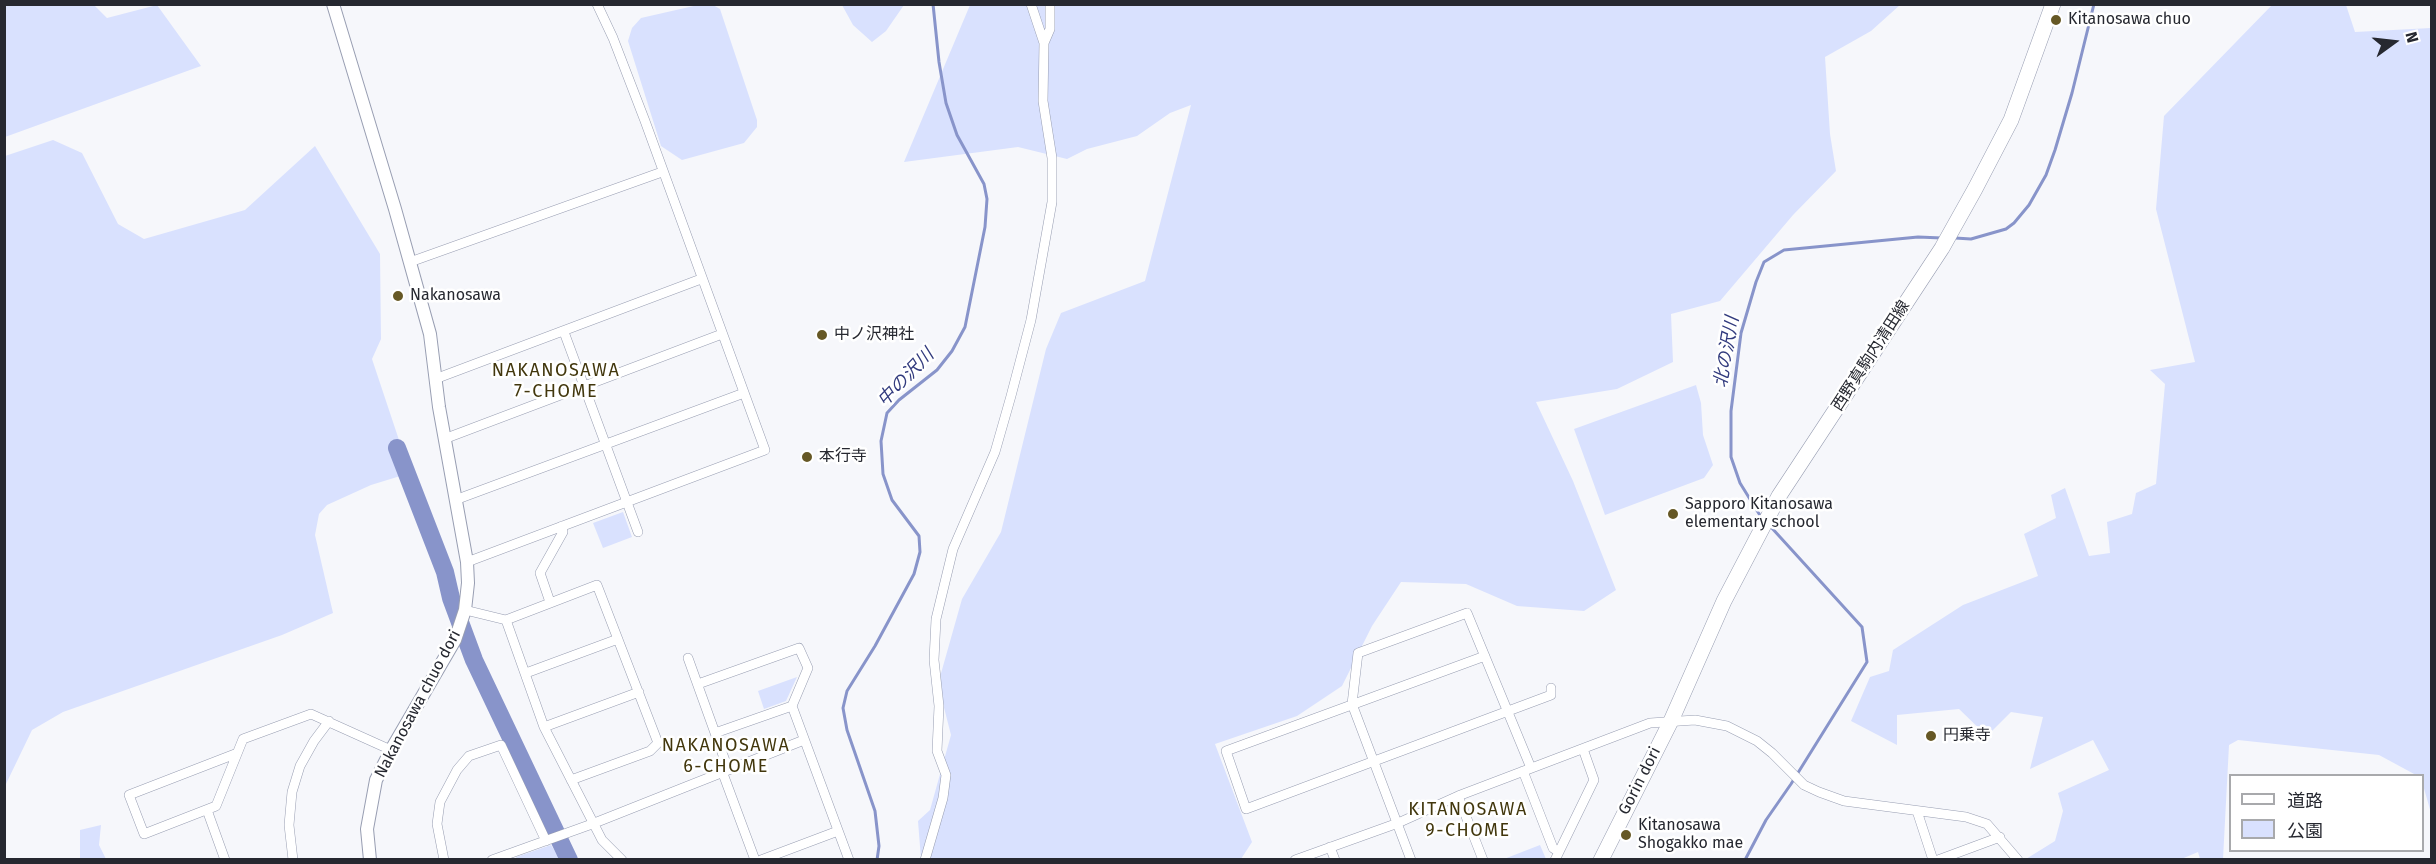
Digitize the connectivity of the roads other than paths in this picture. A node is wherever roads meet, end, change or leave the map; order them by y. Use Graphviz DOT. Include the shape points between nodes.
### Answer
graph roads {
  1 [pos="333,4"];
  2 [pos="597,4"];
  3 [pos="1031,4"];
  4 [pos="1050,4"];
  5 [pos="2053,4"];
  6 [pos="1044,43"];
  7 [pos="662,172"];
  8 [pos="411,262"];
  9 [pos="701,279"];
  10 [pos="564,332"];
  11 [pos="722,334"];
  12 [pos="435,379"];
  13 [pos="585,387"];
  14 [pos="744,393"];
  15 [pos="444,439"];
  16 [pos="606,444"];
  17 [pos="455,500"];
  18 [pos="627,501"];
  19 [pos="562,526"];
  20 [pos="638,532"];
  21 [pos="467,562"];
  22 [pos="550,602"];
  23 [pos="465,610"];
  24 [pos="506,620"];
  25 [pos="618,639"];
  26 [pos="1485,656"];
  27 [pos="688,658"];
  28 [pos="526,673"];
  29 [pos="698,684"];
  30 [pos="1551,688"];
  31 [pos="639,692"];
  32 [pos="1679,702"];
  33 [pos="1352,704"];
  34 [pos="792,706"];
  35 [pos="1507,711"];
  36 [pos="329,721"];
  37 [pos="1671,721"];
  38 [pos="544,727"];
  39 [pos="716,733"];
  40 [pos="804,740"];
  41 [pos="1583,749"];
  42 [pos="391,750"];
  43 [pos="236,754"];
  44 [pos="1373,761"];
  45 [pos="725,770"];
  46 [pos="1527,770"];
  47 [pos="571,780"];
  48 [pos="1458,796"];
  49 [pos="207,810"];
  50 [pos="1917,811"];
  51 [pos="1398,823"];
  52 [pos="592,824"];
  53 [pos="838,831"];
  54 [pos="2000,837"];
  55 [pos="548,840"];
  56 [pos="1330,847"];
  57 [pos="1557,856"];
  58 [pos="510,857"];
  59 [pos="225,860"];
  60 [pos="293,860"];
  61 [pos="370,860"];
  62 [pos="444,860"];
  63 [pos="492,860"];
  64 [pos="622,860"];
  65 [pos="755,860"];
  66 [pos="761,860"];
  67 [pos="849,860"];
  68 [pos="925,860"];
  69 [pos="1295,860"];
  70 [pos="1335,860"];
  71 [pos="1411,860"];
  72 [pos="1483,860"];
  73 [pos="1601,860"];
  74 [pos="1933,860"];
  75 [pos="1938,860"];
  76 [pos="2018,860"];
  1 -- 8 [label="street, Nakanosawa chuo dori"];
  2 -- 7 [label="street"];
  3 -- 6 [label="street"];
  4 -- 6 [label="street" via="1050,29"];
  5 -- 32 [label="main road, 西野真駒内清田線" via="2011,120 1942,249 1769,515 1724,601"];
  6 -- 68 [label="street" via="1043,101 1052,158 1052,202 1011,396 995,452 952,549 936,619 937,751 946,775"];
  7 -- 8 [label="street"];
  7 -- 9 [label="street"];
  8 -- 12 [label="street, Nakanosawa chuo dori" via="430,334"];
  9 -- 10 [label="street"];
  9 -- 11 [label="street"];
  10 -- 12 [label="street"];
  10 -- 13 [label="street"];
  11 -- 13 [label="street"];
  11 -- 14 [label="street"];
  12 -- 15 [label="street, Nakanosawa chuo dori"];
  13 -- 15 [label="street"];
  13 -- 16 [label="street"];
  14 -- 16 [label="street"];
  14 -- 18 [label="street" via="765,450"];
  15 -- 17 [label="street, Nakanosawa chuo dori"];
  16 -- 17 [label="street"];
  16 -- 18 [label="street"];
  17 -- 21 [label="street, Nakanosawa chuo dori"];
  18 -- 19 [label="street"];
  18 -- 20 [label="street"];
  19 -- 21 [label="street"];
  19 -- 22 [label="street" via="563,532 540,573"];
  21 -- 23 [label="street, Nakanosawa chuo dori"];
  22 -- 24 [label="street"];
  22 -- 25 [label="street" via="597,585"];
  23 -- 24 [label="street"];
  23 -- 42 [label="street, Nakanosawa chuo dori" via="449,652"];
  24 -- 28 [label="street"];
  25 -- 28 [label="street"];
  25 -- 31 [label="street"];
  26 -- 33 [label="street"];
  26 -- 33 [label="street" via="1467,613 1358,653"];
  26 -- 35 [label="street"];
  27 -- 29 [label="street"];
  28 -- 38 [label="street"];
  29 -- 34 [label="street" via="799,648 808,668"];
  29 -- 39 [label="street"];
  30 -- 35 [label="street" via="1551,695"];
  31 -- 38 [label="street"];
  31 -- 47 [label="street" via="658,743 650,751"];
  32 -- 37 [label="main road, Gorin dori"];
  33 -- 44 [label="street"];
  33 -- 44 [label="street" via="1226,751 1246,809"];
  34 -- 39 [label="street"];
  34 -- 40 [label="street"];
  35 -- 44 [label="street"];
  35 -- 46 [label="street"];
  36 -- 42 [label="street"];
  36 -- 43 [label="street" via="311,714 243,739"];
  36 -- 60 [label="street" via="300,766 292,792 289,825"];
  37 -- 41 [label="street" via="1650,723"];
  37 -- 50 [label="street" via="1695,720 1727,726 1772,753 1804,785 1844,801"];
  37 -- 73 [label="main road, Gorin dori"];
  38 -- 47 [label="street"];
  39 -- 45 [label="street"];
  40 -- 45 [label="street"];
  40 -- 53 [label="street"];
  41 -- 46 [label="street"];
  41 -- 57 [label="street" via="1594,780"];
  42 -- 61 [label="street, Nakanosawa chuo dori" via="370,802"];
  43 -- 49 [label="street" via="216,806"];
  43 -- 49 [label="street" via="129,795 144,834"];
  44 -- 51 [label="street"];
  45 -- 52 [label="street"];
  45 -- 65 [label="street"];
  46 -- 48 [label="street"];
  46 -- 57 [label="street"];
  47 -- 52 [label="street"];
  48 -- 51 [label="street"];
  48 -- 72 [label="street"];
  49 -- 59 [label="street"];
  50 -- 54 [label="street" via="1966,817 1987,824"];
  50 -- 74 [label="street"];
  51 -- 56 [label="street"];
  51 -- 71 [label="street"];
  52 -- 55 [label="street"];
  52 -- 64 [label="street"];
  53 -- 66 [label="street"];
  53 -- 67 [label="street"];
  54 -- 75 [label="street"];
  54 -- 76 [label="street"];
  55 -- 58 [label="street"];
  55 -- 62 [label="street" via="501,745 469,756 440,802 437,824"];
  56 -- 69 [label="street"];
  56 -- 70 [label="street"];
  58 -- 63 [label="street"];
}
